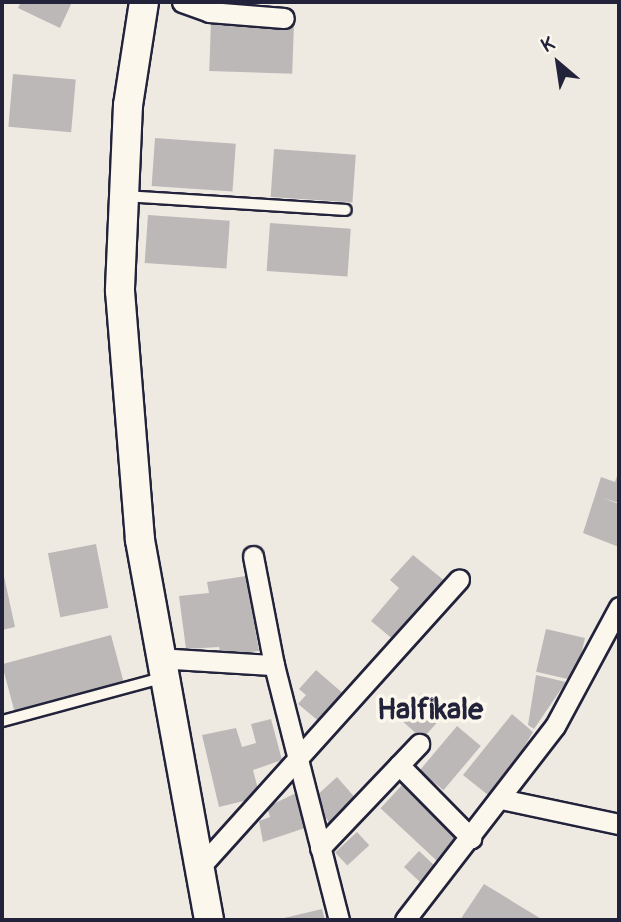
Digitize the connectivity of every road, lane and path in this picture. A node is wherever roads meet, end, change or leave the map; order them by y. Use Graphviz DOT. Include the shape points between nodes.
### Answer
graph roads {
  1 [pos="144,2"];
  2 [pos="182,2"];
  3 [pos="284,18"];
  4 [pos="124,196"];
  5 [pos="346,210"];
  6 [pos="253,556"];
  7 [pos="459,579"];
  8 [pos="619,607"];
  9 [pos="274,665"];
  10 [pos="160,668"];
  11 [pos="2,722"];
  12 [pos="419,744"];
  13 [pos="297,763"];
  14 [pos="399,765"];
  15 [pos="501,799"];
  16 [pos="619,824"];
  17 [pos="471,838"];
  18 [pos="320,848"];
  19 [pos="200,867"];
  20 [pos="209,920"];
  21 [pos="338,920"];
  22 [pos="405,920"];
  1 -- 4 [label="main road" via="128,105"];
  2 -- 3 [label="street" via="209,12"];
  4 -- 5 [label="lane"];
  4 -- 10 [label="main road" via="120,292 140,540"];
  6 -- 9 [label="street"];
  7 -- 13 [label="street"];
  8 -- 15 [label="street" via="555,726"];
  9 -- 10 [label="street"];
  9 -- 13 [label="street"];
  10 -- 11 [label="lane"];
  10 -- 19 [label="main road"];
  12 -- 14 [label="street"];
  13 -- 18 [label="street"];
  13 -- 19 [label="street"];
  14 -- 17 [label="street"];
  14 -- 18 [label="street"];
  15 -- 16 [label="street"];
  15 -- 17 [label="street"];
  17 -- 22 [label="street"];
  18 -- 21 [label="street"];
  19 -- 20 [label="main road"];
}
